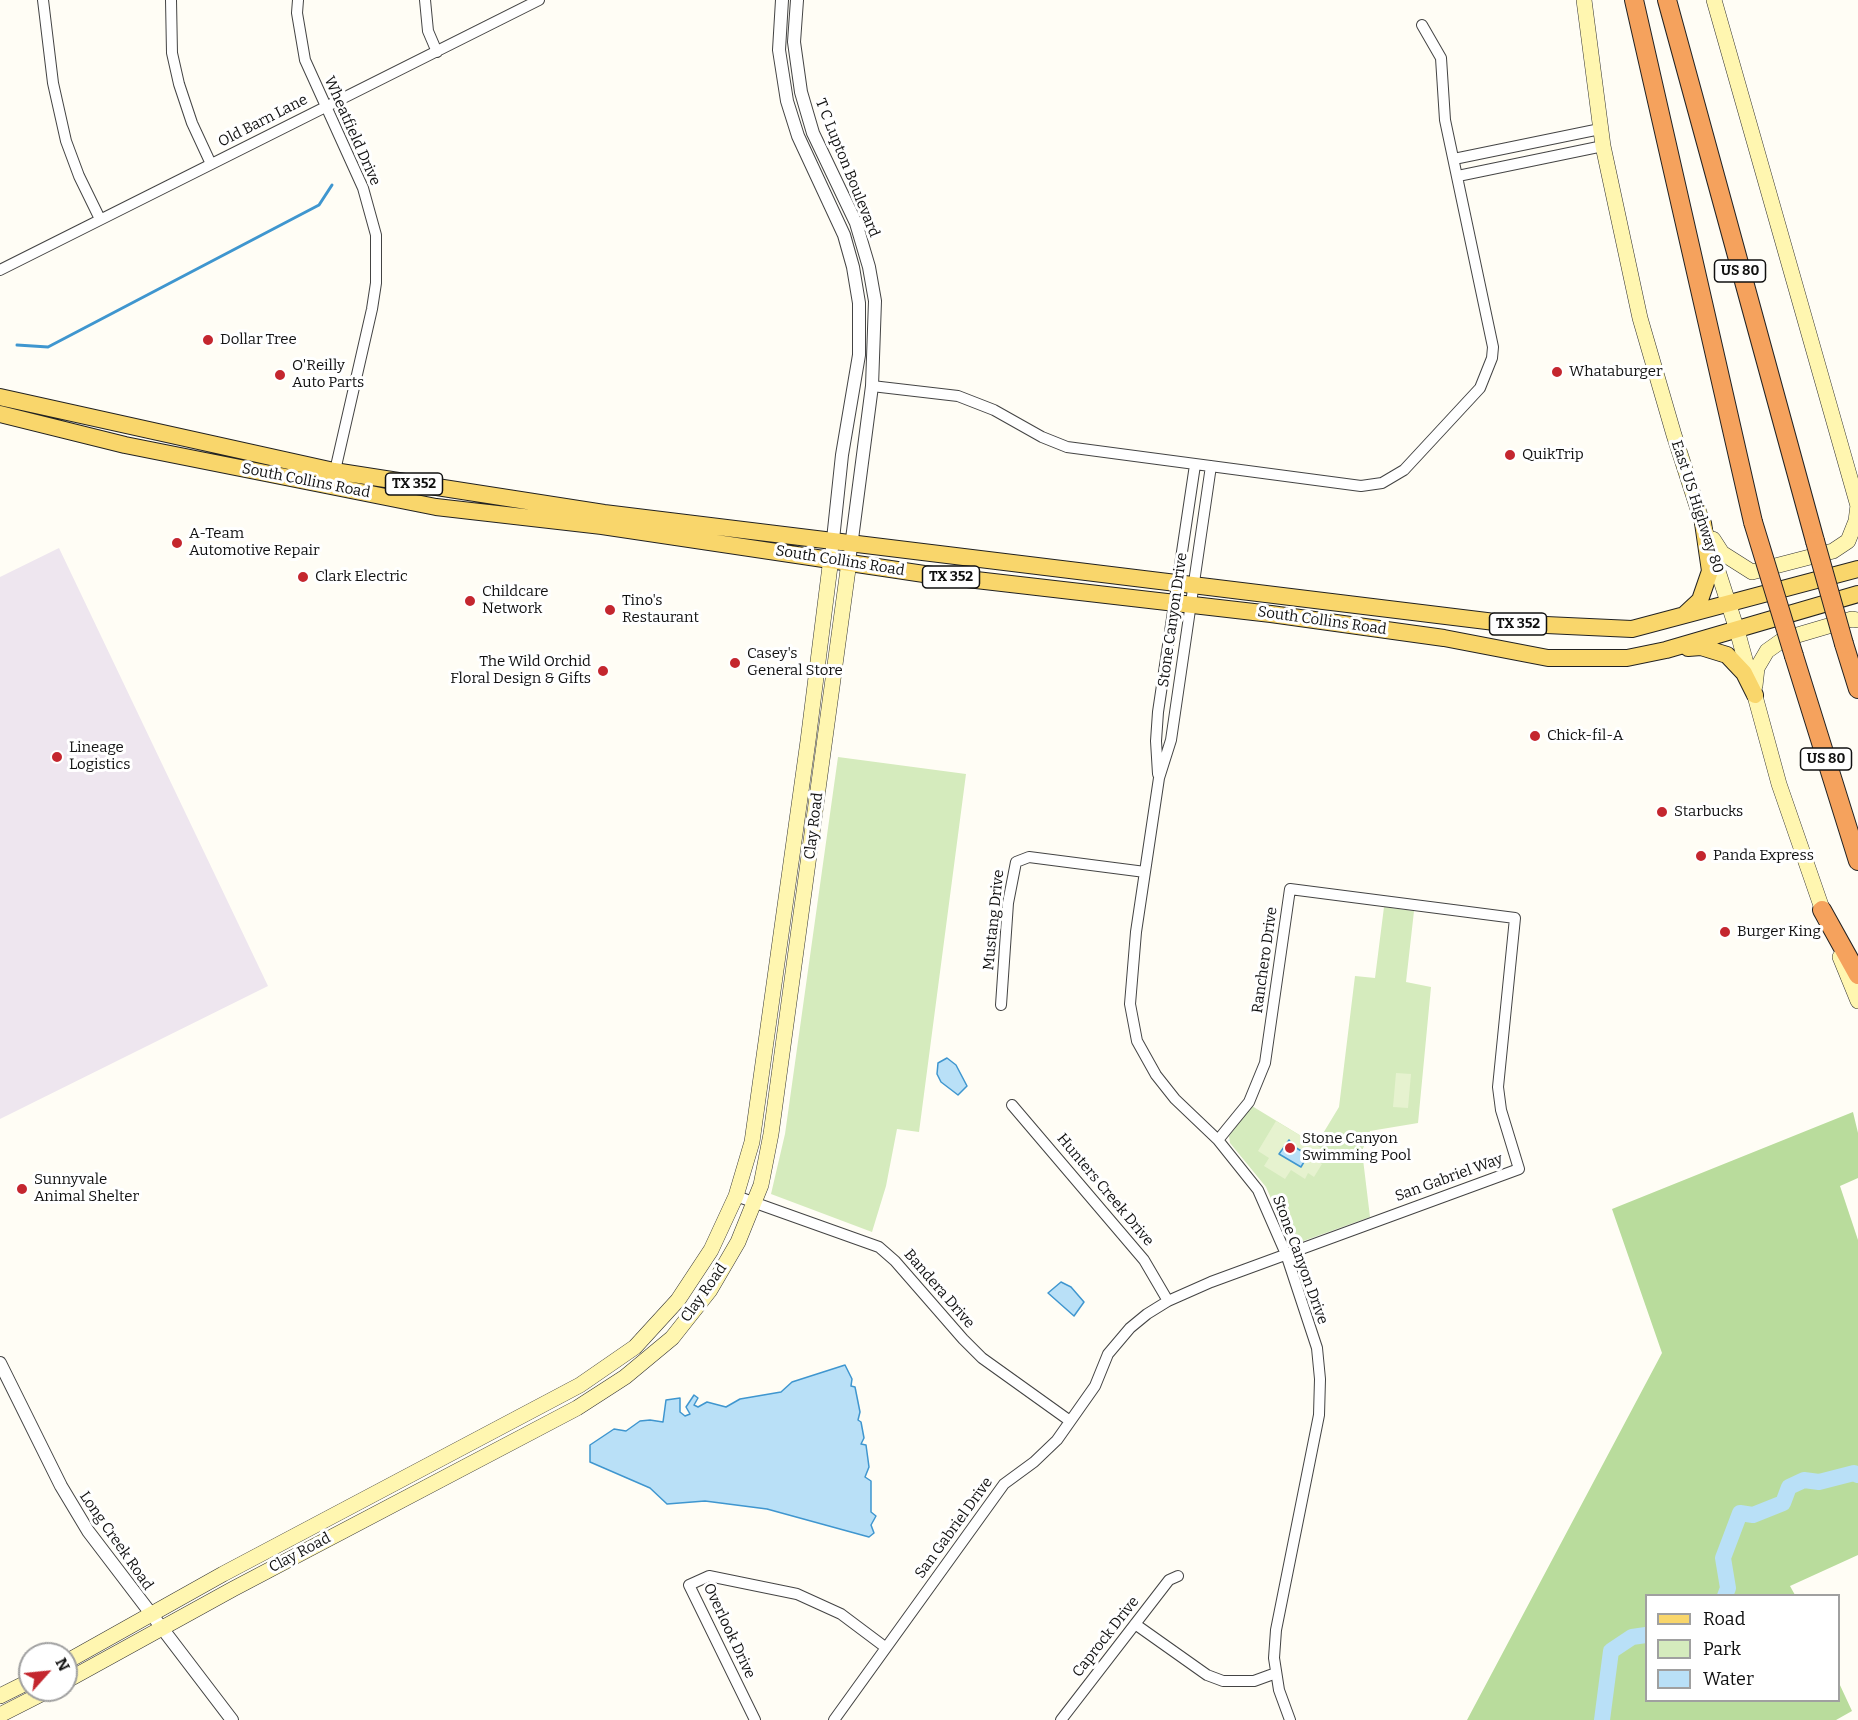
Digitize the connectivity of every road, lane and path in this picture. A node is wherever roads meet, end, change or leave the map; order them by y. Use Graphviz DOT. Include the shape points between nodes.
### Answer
graph roads {
  1 [pos="43,0"];
  2 [pos="171,0"];
  3 [pos="298,0"];
  4 [pos="425,0"];
  5 [pos="539,0"];
  6 [pos="782,0"];
  7 [pos="797,0"];
  8 [pos="1584,0"];
  9 [pos="1634,0"];
  10 [pos="1667,0"];
  11 [pos="1714,0"];
  12 [pos="1422,25"];
  13 [pos="437,52"];
  14 [pos="324,107"];
  15 [pos="1600,129"];
  16 [pos="1603,146"];
  17 [pos="1454,159"];
  18 [pos="211,164"];
  19 [pos="1458,176"];
  20 [pos="836,180"];
  21 [pos="822,186"];
  22 [pos="100,219"];
  23 [pos="0,270"];
  24 [pos="855,384"];
  25 [pos="872,386"];
  26 [pos="0,397"];
  27 [pos="0,414"];
  28 [pos="1195,465"];
  29 [pos="1211,466"];
  30 [pos="333,478"];
  31 [pos="1858,505"];
  32 [pos="611,521"];
  33 [pos="1702,523"];
  34 [pos="833,541"];
  35 [pos="852,543"];
  36 [pos="831,558"];
  37 [pos="849,562"];
  38 [pos="1858,570"];
  39 [pos="1185,584"];
  40 [pos="1858,594"];
  41 [pos="1182,604"];
  42 [pos="1729,604"];
  43 [pos="1685,615"];
  44 [pos="1447,617"];
  45 [pos="1858,620"];
  46 [pos="1737,630"];
  47 [pos="1444,638"];
  48 [pos="1666,650"];
  49 [pos="1162,686"];
  50 [pos="1178,688"];
  51 [pos="1858,689"];
  52 [pos="1755,694"];
  53 [pos="1159,778"];
  54 [pos="1858,861"];
  55 [pos="1145,872"];
  56 [pos="1822,910"];
  57 [pos="1515,918"];
  58 [pos="1858,975"];
  59 [pos="1858,1001"];
  60 [pos="1001,1005"];
  61 [pos="1012,1105"];
  62 [pos="1218,1140"];
  63 [pos="736,1196"];
  64 [pos="754,1201"];
  65 [pos="1286,1254"];
  66 [pos="1168,1301"];
  67 [pos="0,1363"];
  68 [pos="1070,1421"];
  69 [pos="1178,1576"];
  70 [pos="150,1616"];
  71 [pos="1135,1624"];
  72 [pos="161,1629"];
  73 [pos="885,1647"];
  74 [pos="78,1655"];
  75 [pos="1276,1673"];
  76 [pos="78,1674"];
  77 [pos="18,1687"];
  78 [pos="0,1696"];
  79 [pos="25,1702"];
  80 [pos="0,1715"];
  81 [pos="232,1720"];
  82 [pos="755,1720"];
  83 [pos="834,1720"];
  84 [pos="1061,1720"];
  85 [pos="1290,1720"];
  1 -- 22 [label="street" via="53,83 66,141"];
  2 -- 18 [label="street" via="172,53 179,84"];
  3 -- 14 [label="street, Wheatfield Drive" via="304,60"];
  4 -- 13 [label="street" via="428,31"];
  5 -- 13 [label="street, Old Barn Lane"];
  6 -- 21 [label="street, T C Lupton Boulevard" via="779,50 784,88 798,136"];
  7 -- 20 [label="street, T C Lupton Boulevard" via="794,42 801,92 813,133"];
  8 -- 15 [label="main road, East US Highway 80"];
  9 -- 54 [label="highway, US 80, bridge" via="1753,522"];
  10 -- 51 [label="highway, US 80, bridge"];
  11 -- 31 [label="main road"];
  12 -- 17 [label="street" via="1441,58 1445,120"];
  13 -- 14 [label="street, Old Barn Lane"];
  14 -- 18 [label="street, Old Barn Lane"];
  14 -- 30 [label="street, Wheatfield Drive" via="363,188 378,258 370,316"];
  15 -- 16 [label="main road, East US Highway 80"];
  15 -- 17 [label="street"];
  16 -- 19 [label="street"];
  16 -- 33 [label="main road, East US Highway 80" via="1640,318"];
  17 -- 19 [label="street"];
  18 -- 22 [label="street, Old Barn Lane"];
  19 -- 29 [label="street" via="1493,347 1480,387 1404,470 1382,483 1361,486"];
  20 -- 21 [label="street"];
  20 -- 25 [label="street, T C Lupton Boulevard" via="860,233 873,291 876,326"];
  21 -- 24 [label="street, T C Lupton Boulevard" via="844,235 856,280 860,328"];
  22 -- 23 [label="street, Old Barn Lane"];
  24 -- 25 [label="street"];
  24 -- 34 [label="street, T C Lupton Boulevard" via="842,455"];
  25 -- 28 [label="street" via="958,396 1066,447"];
  25 -- 35 [label="street, T C Lupton Boulevard"];
  26 -- 30 [label="main road, South Collins Road / TX 352"];
  27 -- 30 [label="main road, South Collins Road / TX 352" via="125,445"];
  28 -- 29 [label="street"];
  28 -- 39 [label="street, Stone Canyon Drive"];
  29 -- 39 [label="street, Stone Canyon Drive"];
  30 -- 32 [label="main road, South Collins Road / TX 352" via="436,507"];
  31 -- 33 [label="main road" via="1848,541 1833,551 1752,572 1722,553"];
  32 -- 34 [label="main road, South Collins Road / TX 352"];
  32 -- 36 [label="main road, South Collins Road / TX 352"];
  33 -- 42 [label="main road, East US Highway 80"];
  33 -- 43 [label="main road" via="1710,571 1700,600"];
  34 -- 35 [label="main road, South Collins Road / TX 352"];
  34 -- 36 [label="street, T C Lupton Boulevard"];
  35 -- 37 [label="street, T C Lupton Boulevard"];
  35 -- 39 [label="main road, South Collins Road / TX 352"];
  36 -- 37 [label="main road, South Collins Road / TX 352"];
  36 -- 63 [label="main road, Clay Road" via="752,1142"];
  37 -- 41 [label="main road, South Collins Road / TX 352"];
  37 -- 64 [label="main road, Clay Road" via="771,1134"];
  38 -- 42 [label="main road, South Collins Road / TX 352"];
  39 -- 41 [label="street, Stone Canyon Drive"];
  39 -- 41 [label="street, Stone Canyon Drive"];
  39 -- 44 [label="main road, South Collins Road / TX 352"];
  40 -- 46 [label="main road, South Collins Road / TX 352"];
  41 -- 47 [label="main road, South Collins Road / TX 352"];
  41 -- 49 [label="street, Stone Canyon Drive"];
  41 -- 50 [label="street, Stone Canyon Drive"];
  42 -- 43 [label="main road, South Collins Road / TX 352"];
  42 -- 46 [label="main road, East US Highway 80"];
  43 -- 44 [label="main road, South Collins Road / TX 352" via="1632,629 1566,628"];
  44 -- 47 [label="main road"];
  45 -- 52 [label="main road" via="1784,639 1767,651 1757,668"];
  46 -- 48 [label="main road, South Collins Road / TX 352"];
  46 -- 52 [label="main road, East US Highway 80"];
  47 -- 48 [label="main road, South Collins Road / TX 352" via="1548,658 1627,658"];
  48 -- 52 [label="main road" via="1701,647 1727,655 1744,673"];
  49 -- 50 [label="street"];
  49 -- 53 [label="street, Stone Canyon Drive" via="1156,741"];
  50 -- 53 [label="street, Stone Canyon Drive"];
  52 -- 56 [label="main road, East US Highway 80" via="1779,784"];
  53 -- 55 [label="street, Stone Canyon Drive"];
  55 -- 60 [label="street, Mustang Drive" via="1029,857 1016,862 1008,903"];
  55 -- 62 [label="street, Stone Canyon Drive" via="1130,986 1137,1041 1168,1091"];
  56 -- 58 [label="highway"];
  56 -- 59 [label="main road, East US Highway 80"];
  57 -- 62 [label="street, Ranchero Drive" via="1290,889 1265,1063 1248,1102"];
  57 -- 65 [label="street, San Gabriel Way" via="1498,1087 1519,1169"];
  61 -- 66 [label="street, Hunters Creek Drive" via="1144,1260"];
  62 -- 65 [label="street, Stone Canyon Drive" via="1258,1190"];
  63 -- 64 [label="street, Bandera Drive"];
  63 -- 70 [label="main road, Clay Road" via="711,1250 684,1290 635,1347 580,1384"];
  64 -- 68 [label="street, Bandera Drive" via="879,1247 982,1358"];
  64 -- 72 [label="main road, Clay Road" via="738,1242 710,1290 672,1338 625,1377 577,1408"];
  65 -- 66 [label="street, San Gabriel Drive"];
  65 -- 75 [label="street, Stone Canyon Drive" via="1317,1348 1320,1379 1319,1415 1276,1630"];
  66 -- 68 [label="street, San Gabriel Drive" via="1130,1328 1108,1354 1095,1386"];
  67 -- 70 [label="street, Long Creek Road" via="75,1510"];
  68 -- 73 [label="street, San Gabriel Drive" via="1034,1462 1004,1484"];
  69 -- 71 [label="street, Caprock Drive" via="1169,1580"];
  70 -- 72 [label="street, Long Creek Road"];
  70 -- 74 [label="main road, Clay Road"];
  71 -- 75 [label="street" via="1207,1675 1223,1681 1254,1681"];
  71 -- 84 [label="street, Caprock Drive"];
  72 -- 76 [label="main road, Clay Road"];
  72 -- 81 [label="street, Long Creek Road"];
  73 -- 82 [label="street, Overlook Drive" via="841,1614 797,1594 709,1576 689,1585"];
  73 -- 83 [label="street, San Gabriel Drive"];
  75 -- 85 [label="street, Stone Canyon Drive"];
  77 -- 78 [label="main road"];
  79 -- 80 [label="main road"];
}
